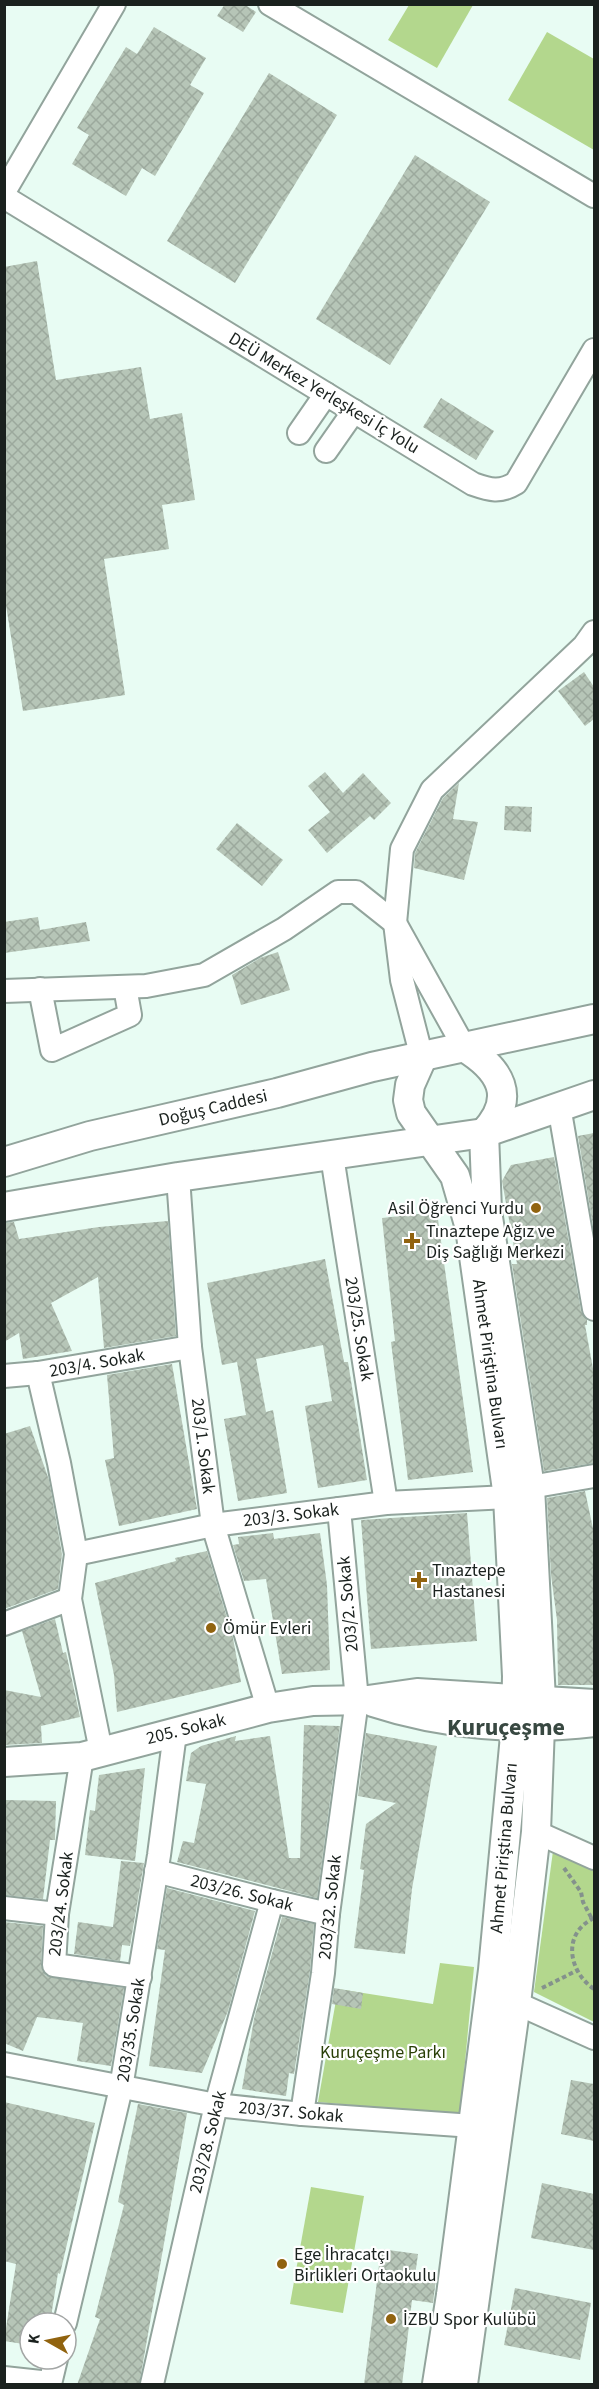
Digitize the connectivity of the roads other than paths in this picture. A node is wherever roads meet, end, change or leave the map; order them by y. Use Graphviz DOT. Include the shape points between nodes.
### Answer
graph roads {
  1 [pos="114,4"];
  2 [pos="270,4"];
  3 [pos="4,192"];
  4 [pos="594,196"];
  5 [pos="4,197"];
  6 [pos="594,350"];
  7 [pos="326,394"];
  8 [pos="354,411"];
  9 [pos="300,433"];
  10 [pos="326,451"];
  11 [pos="594,632"];
  12 [pos="395,923"];
  13 [pos="125,987"];
  14 [pos="40,989"];
  15 [pos="4,990"];
  16 [pos="594,1019"];
  17 [pos="464,1047"];
  18 [pos="422,1058"];
  19 [pos="594,1095"];
  20 [pos="559,1106"];
  21 [pos="484,1133"];
  22 [pos="430,1142"];
  23 [pos="332,1156"];
  24 [pos="4,1162"];
  25 [pos="178,1177"];
  26 [pos="4,1207"];
  27 [pos="594,1309"];
  28 [pos="190,1347"];
  29 [pos="38,1372"];
  30 [pos="6,1373"];
  31 [pos="594,1476"];
  32 [pos="519,1492"];
  33 [pos="386,1503"];
  34 [pos="339,1509"];
  35 [pos="213,1525"];
  36 [pos="76,1554"];
  37 [pos="70,1599"];
  38 [pos="4,1624"];
  39 [pos="362,1700"];
  40 [pos="594,1704"];
  41 [pos="268,1708"];
  42 [pos="529,1713"];
  43 [pos="594,1722"];
  44 [pos="175,1733"];
  45 [pos="91,1754"];
  46 [pos="4,1762"];
  47 [pos="536,1832"];
  48 [pos="594,1858"];
  49 [pos="156,1870"];
  50 [pos="272,1901"];
  51 [pos="4,1908"];
  52 [pos="57,1914"];
  53 [pos="328,1914"];
  54 [pos="140,1977"];
  55 [pos="525,1998"];
  56 [pos="594,2038"];
  57 [pos="4,2064"];
  58 [pos="122,2088"];
  59 [pos="216,2105"];
  60 [pos="302,2114"];
  61 [pos="473,2126"];
  62 [pos="68,2311"];
  63 [pos="4,2378"];
  64 [pos="50,2384"];
  65 [pos="152,2385"];
  66 [pos="437,2385"];
  67 [pos="463,2385"];
  1 -- 3 [label="street"];
  2 -- 4 [label="street"];
  5 -- 7 [label="street, DEÜ Merkez Yerleşkesi İç Yolu"];
  6 -- 8 [label="street, DEÜ Merkez Yerleşkesi İç Yolu" via="516,483 505,490 494,491 473,484"];
  7 -- 8 [label="street, DEÜ Merkez Yerleşkesi İç Yolu"];
  7 -- 9 [label="street"];
  8 -- 10 [label="street"];
  11 -- 12 [label="street" via="584,646 432,790 402,849"];
  12 -- 13 [label="street" via="356,892 338,892 284,929 204,975"];
  12 -- 17 [label="street"];
  12 -- 18 [label="street" via="402,980"];
  13 -- 14 [label="street"];
  13 -- 14 [label="street" via="130,1015 52,1050"];
  14 -- 15 [label="street"];
  16 -- 17 [label="main road"];
  17 -- 18 [label="main road"];
  17 -- 21 [label="main road" via="491,1067 499,1079 500,1108"];
  18 -- 22 [label="main road" via="408,1100 411,1113"];
  18 -- 24 [label="main road, Doğuş Caddesi" via="90,1136"];
  19 -- 20 [label="main road"];
  20 -- 21 [label="main road"];
  20 -- 27 [label="street"];
  21 -- 22 [label="main road"];
  21 -- 32 [label="main road, Ahmet Piriştina Bulvarı" via="487,1211"];
  22 -- 23 [label="main road"];
  22 -- 32 [label="main road, Ahmet Piriştina Bulvarı" via="455,1176 470,1227"];
  23 -- 25 [label="main road"];
  23 -- 33 [label="street, 203/25. Sokak"];
  25 -- 26 [label="main road"];
  25 -- 28 [label="street, 203/1. Sokak"];
  28 -- 29 [label="street, 203/4. Sokak"];
  28 -- 35 [label="street, 203/1. Sokak"];
  29 -- 30 [label="street, 203/4. Sokak"];
  29 -- 36 [label="street"];
  31 -- 32 [label="street, 203/3. Sokak"];
  32 -- 33 [label="street, 203/3. Sokak"];
  32 -- 42 [label="main road, Ahmet Piriştina Bulvarı"];
  33 -- 34 [label="street, 203/3. Sokak"];
  34 -- 35 [label="street, 203/3. Sokak"];
  34 -- 39 [label="street, 203/2. Sokak"];
  35 -- 36 [label="street, 203/3. Sokak"];
  35 -- 41 [label="street, 203/1. Sokak"];
  36 -- 37 [label="street"];
  37 -- 38 [label="street"];
  37 -- 45 [label="street"];
  39 -- 41 [label="main road, 205. Sokak" via="313,1701"];
  39 -- 42 [label="main road, 205. Sokak" via="411,1714 461,1721"];
  39 -- 53 [label="street, 203/32. Sokak"];
  40 -- 42 [label="main road"];
  41 -- 44 [label="main road, 205. Sokak"];
  42 -- 43 [label="main road"];
  42 -- 47 [label="main road, Ahmet Piriştina Bulvarı"];
  42 -- 61 [label="main road, Ahmet Piriştina Bulvarı"];
  44 -- 45 [label="main road, 205. Sokak"];
  44 -- 49 [label="street, 203/35. Sokak"];
  45 -- 46 [label="main road, 205. Sokak"];
  45 -- 52 [label="street, 203/24. Sokak"];
  47 -- 48 [label="street"];
  47 -- 55 [label="main road, Ahmet Piriştina Bulvarı"];
  49 -- 50 [label="street, 203/26. Sokak"];
  49 -- 54 [label="street, 203/35. Sokak"];
  50 -- 53 [label="street, 203/26. Sokak"];
  50 -- 59 [label="street, 203/28. Sokak"];
  51 -- 52 [label="street"];
  52 -- 54 [label="street, 203/24. Sokak" via="54,1965"];
  53 -- 60 [label="street, 203/32. Sokak"];
  54 -- 58 [label="street, 203/35. Sokak"];
  55 -- 56 [label="street"];
  55 -- 67 [label="main road, Ahmet Piriştina Bulvarı"];
  57 -- 58 [label="street, 203/37. Sokak"];
  58 -- 59 [label="street, 203/37. Sokak"];
  58 -- 62 [label="street, 203/35. Sokak"];
  59 -- 60 [label="street, 203/37. Sokak"];
  59 -- 65 [label="street, 203/28. Sokak"];
  60 -- 61 [label="street, 203/37. Sokak"];
  61 -- 66 [label="main road, Ahmet Piriştina Bulvarı"];
  63 -- 64 [label="street"];
}
